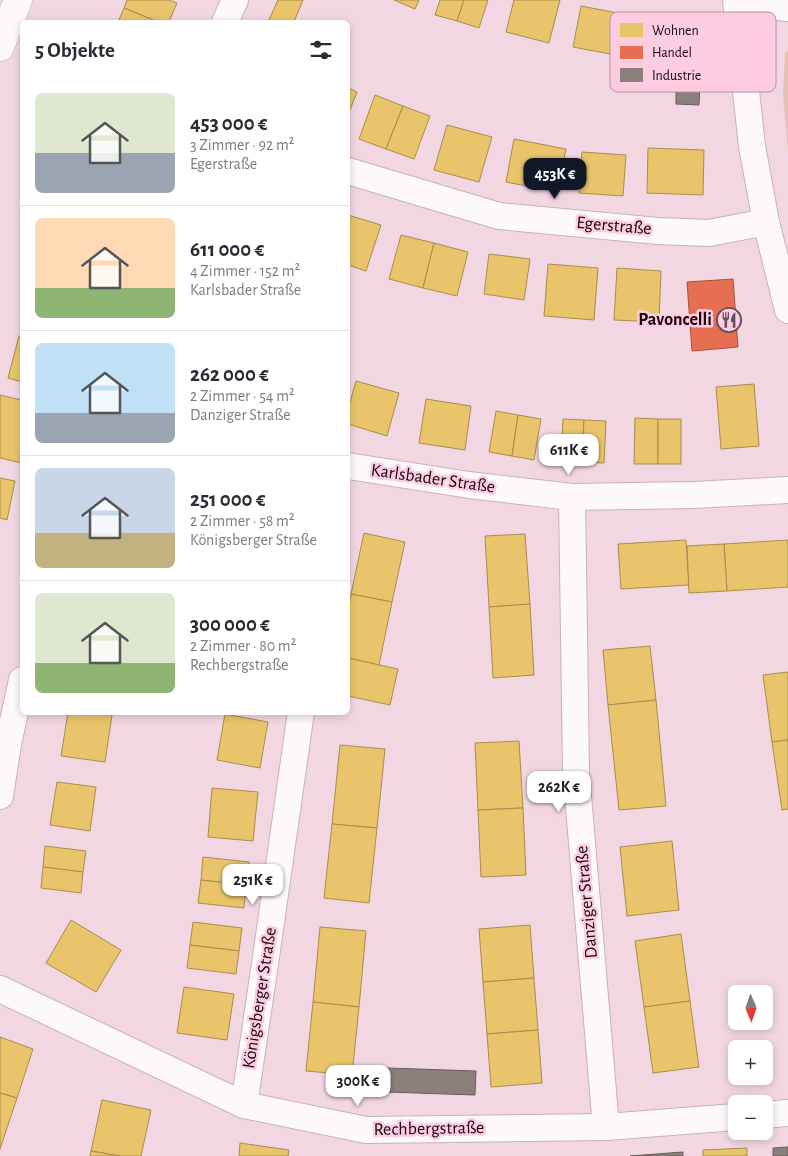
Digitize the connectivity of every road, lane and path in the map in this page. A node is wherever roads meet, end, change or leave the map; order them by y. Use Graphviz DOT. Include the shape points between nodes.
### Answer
graph roads {
  1 [pos="18,0"];
  2 [pos="235,0"];
  3 [pos="736,4"];
  4 [pos="788,8"];
  5 [pos="226,20"];
  6 [pos="0,47"];
  7 [pos="746,92"];
  8 [pos="350,172"];
  9 [pos="766,222"];
  10 [pos="788,310"];
  11 [pos="350,469"];
  12 [pos="788,490"];
  13 [pos="572,497"];
  14 [pos="20,689"];
  15 [pos="301,715"];
  16 [pos="0,796"];
  17 [pos="0,989"];
  18 [pos="244,1105"];
  19 [pos="788,1113"];
  20 [pos="773,1114"];
  21 [pos="728,1118"];
  22 [pos="606,1126"];
  1 -- 6 [label="highway"];
  2 -- 5 [label="street"];
  3 -- 4 [label="street"];
  7 -- 9 [label="street"];
  8 -- 9 [label="street, Egerstraße" via="499,216 709,233"];
  9 -- 10 [label="street"];
  11 -- 13 [label="street, Karlsbader Straße"];
  12 -- 13 [label="street, Karlsbader Straße"];
  13 -- 22 [label="street, Danziger Straße" via="576,772"];
  14 -- 16 [label="street"];
  15 -- 18 [label="street, Königsberger Straße"];
  17 -- 18 [label="street, Rechbergstraße"];
  18 -- 22 [label="street, Rechbergstraße" via="366,1130"];
  19 -- 20 [label="street"];
  21 -- 22 [label="street, Rechbergstraße"];
}
